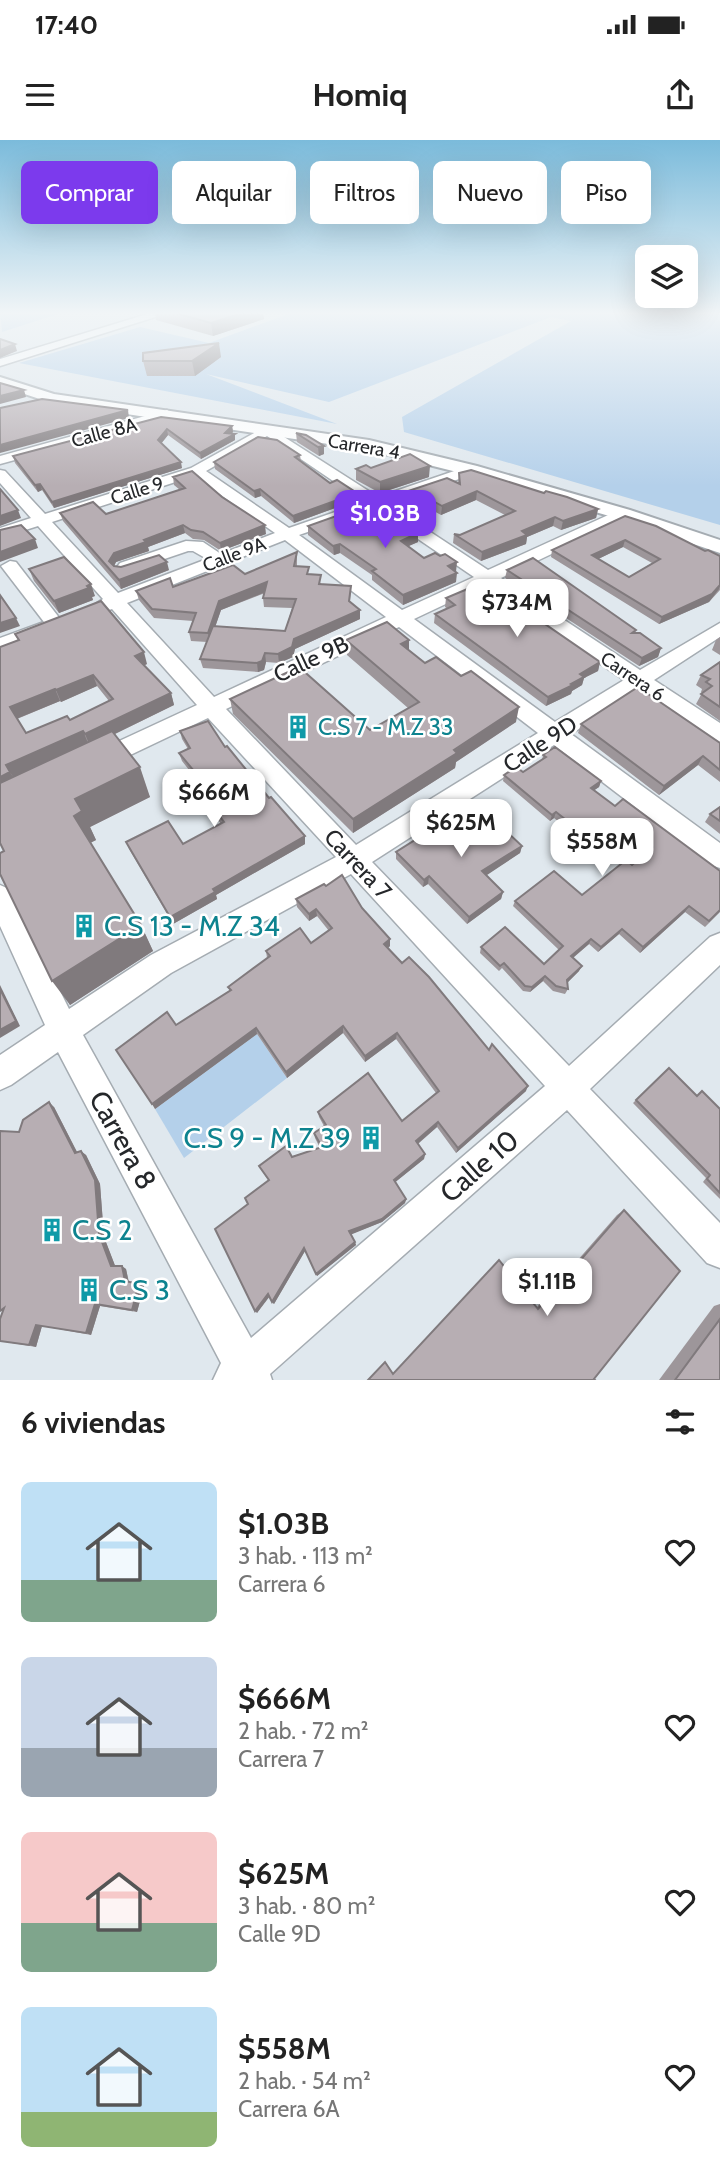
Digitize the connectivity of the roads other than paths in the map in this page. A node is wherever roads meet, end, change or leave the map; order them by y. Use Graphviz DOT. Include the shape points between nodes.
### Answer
graph roads {
  1 [pos="0,381"];
  2 [pos="52,398"];
  3 [pos="26,404"];
  4 [pos="167,414"];
  5 [pos="267,430"];
  6 [pos="0,460"];
  7 [pos="471,470"];
  8 [pos="196,471"];
  9 [pos="0,474"];
  10 [pos="375,502"];
  11 [pos="623,513"];
  12 [pos="42,520"];
  13 [pos="0,533"];
  14 [pos="287,534"];
  15 [pos="720,547"];
  16 [pos="219,560"];
  17 [pos="10,566"];
  18 [pos="122,568"];
  19 [pos="487,578"];
  20 [pos="114,601"];
  21 [pos="398,619"];
  22 [pos="67,620"];
  23 [pos="720,629"];
  24 [pos="0,645"];
  25 [pos="638,679"];
  26 [pos="210,706"];
  27 [pos="720,734"];
  28 [pos="555,735"];
  29 [pos="74,772"];
  30 [pos="720,858"];
  31 [pos="354,860"];
  32 [pos="0,897"];
  33 [pos="720,946"];
  34 [pos="63,1030"];
  35 [pos="0,1074"];
  36 [pos="567,1089"];
  37 [pos="720,1250"];
  38 [pos="244,1376"];
  1 -- 2 [label="main road, Carrera 4"];
  2 -- 3 [label="street"];
  2 -- 4 [label="main road, Carrera 4"];
  4 -- 5 [label="main road, Carrera 4"];
  4 -- 6 [label="street, Calle 8A"];
  5 -- 7 [label="main road, Carrera 4" via="369,445"];
  5 -- 8 [label="street, Calle 9"];
  5 -- 10 [label="street, Carrera 6"];
  7 -- 10 [label="street, Calle 9A"];
  7 -- 11 [label="main road, Carrera 4"];
  8 -- 12 [label="street, Calle 9"];
  8 -- 14 [label="street"];
  9 -- 12 [label="street, Carrera 7"];
  10 -- 14 [label="street, Calle 9A"];
  10 -- 19 [label="street, Carrera 6"];
  11 -- 15 [label="main road, Carrera 4"];
  11 -- 19 [label="street, Calle 9B"];
  12 -- 13 [label="street, Calle 9"];
  12 -- 20 [label="street, Carrera 7"];
  14 -- 16 [label="street, Calle 9A"];
  14 -- 21 [label="street"];
  16 -- 18 [label="street" via="197,546 186,546"];
  16 -- 20 [label="street, Calle 9A"];
  17 -- 22 [label="street"];
  19 -- 21 [label="street, Calle 9B"];
  19 -- 25 [label="street, Carrera 6"];
  20 -- 22 [label="street, Calle 9A"];
  20 -- 26 [label="street, Carrera 7"];
  21 -- 26 [label="street, Calle 9B"];
  21 -- 28 [label="street"];
  22 -- 24 [label="street, Calle 9A"];
  23 -- 25 [label="street, Calle 9D"];
  25 -- 27 [label="street, Carrera 6"];
  25 -- 28 [label="street, Calle 9D"];
  26 -- 29 [label="street, Calle 9B"];
  26 -- 31 [label="street, Carrera 7"];
  28 -- 30 [label="street"];
  28 -- 31 [label="street, Calle 9D"];
  31 -- 34 [label="street, Calle 9D" via="161,964"];
  31 -- 36 [label="street, Carrera 7"];
  32 -- 34 [label="street, Carrera 8"];
  33 -- 36 [label="street, Calle 10"];
  34 -- 35 [label="street, Calle 9D"];
  34 -- 38 [label="street, Carrera 8"];
  36 -- 37 [label="street, Carrera 7"];
  36 -- 38 [label="street, Calle 10"];
}
